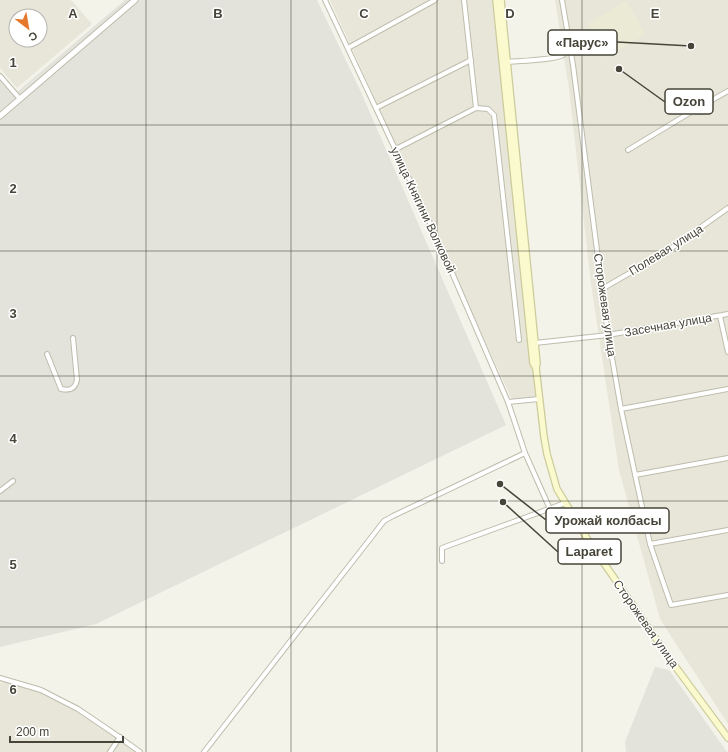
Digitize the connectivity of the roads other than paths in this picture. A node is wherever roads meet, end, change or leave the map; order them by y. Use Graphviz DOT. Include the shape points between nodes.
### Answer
graph roads {
  1 [pos="135,0"];
  2 [pos="325,0"];
  3 [pos="435,0"];
  4 [pos="464,0"];
  5 [pos="496,0"];
  6 [pos="501,0"];
  7 [pos="562,0"];
  8 [pos="569,42"];
  9 [pos="348,48"];
  10 [pos="471,60"];
  11 [pos="507,62"];
  12 [pos="0,76"];
  13 [pos="728,91"];
  14 [pos="20,99"];
  15 [pos="707,103"];
  16 [pos="376,108"];
  17 [pos="476,108"];
  18 [pos="696,109"];
  19 [pos="0,116"];
  20 [pos="396,149"];
  21 [pos="628,150"];
  22 [pos="728,208"];
  23 [pos="602,289"];
  24 [pos="728,314"];
  25 [pos="720,316"];
  26 [pos="608,335"];
  27 [pos="72,338"];
  28 [pos="519,340"];
  29 [pos="536,343"];
  30 [pos="728,352"];
  31 [pos="47,354"];
  32 [pos="536,368"];
  33 [pos="728,389"];
  34 [pos="539,399"];
  35 [pos="508,402"];
  36 [pos="621,409"];
  37 [pos="525,453"];
  38 [pos="728,458"];
  39 [pos="635,476"];
  40 [pos="13,481"];
  41 [pos="0,492"];
  42 [pos="565,503"];
  43 [pos="550,509"];
  44 [pos="728,530"];
  45 [pos="650,544"];
  46 [pos="442,561"];
  47 [pos="728,595"];
  48 [pos="0,678"];
  49 [pos="120,737"];
  50 [pos="728,738"];
  51 [pos="110,752"];
  52 [pos="140,752"];
  53 [pos="204,752"];
  1 -- 14 [label="street"];
  2 -- 9 [label="street, улица Княгини Волковой"];
  3 -- 9 [label="street"];
  4 -- 10 [label="street"];
  5 -- 32 [label="main road, Сторожевая улица" via="533,364"];
  6 -- 11 [label="main road, Сторожевая улица"];
  7 -- 8 [label="street, Сторожевая улица"];
  8 -- 11 [label="street" via="566,53 559,57"];
  8 -- 23 [label="street, Сторожевая улица"];
  9 -- 16 [label="street, улица Княгини Волковой"];
  10 -- 16 [label="street"];
  10 -- 17 [label="street"];
  11 -- 29 [label="main road, Сторожевая улица"];
  12 -- 14 [label="street"];
  13 -- 15 [label="street"];
  14 -- 19 [label="street"];
  15 -- 18 [label="street" via="707,109 704,111"];
  15 -- 18 [label="street" via="704,100 698,101"];
  16 -- 20 [label="street, улица Княгини Волковой"];
  17 -- 20 [label="street"];
  17 -- 28 [label="street" via="488,109 494,115"];
  18 -- 21 [label="street"];
  20 -- 35 [label="street, улица Княгини Волковой" via="438,238"];
  22 -- 23 [label="street, Полевая улица" via="666,252"];
  23 -- 26 [label="street, Сторожевая улица"];
  24 -- 25 [label="street, Засечная улица"];
  25 -- 26 [label="street, Засечная улица"];
  25 -- 30 [label="street"];
  26 -- 29 [label="street, Засечная улица"];
  26 -- 36 [label="street, Сторожевая улица"];
  27 -- 31 [label="street" via="77,380 71,389 61,389"];
  29 -- 32 [label="main road, Сторожевая улица"];
  32 -- 34 [label="main road, Сторожевая улица"];
  33 -- 36 [label="street"];
  34 -- 35 [label="street"];
  34 -- 42 [label="main road, Сторожевая улица" via="546,454 557,489"];
  35 -- 37 [label="street, улица Княгини Волковой"];
  36 -- 39 [label="street, Сторожевая улица"];
  37 -- 43 [label="street, улица Княгини Волковой"];
  37 -- 53 [label="street" via="384,522"];
  38 -- 39 [label="street"];
  39 -- 45 [label="street, Сторожевая улица"];
  40 -- 41 [label="street"];
  42 -- 43 [label="street"];
  42 -- 50 [label="main road, Сторожевая улица" via="672,662"];
  43 -- 46 [label="street" via="442,548"];
  44 -- 45 [label="street"];
  45 -- 47 [label="street, Сторожевая улица" via="671,605"];
  48 -- 49 [label="street" via="41,690 78,709"];
  49 -- 51 [label="street"];
  49 -- 52 [label="street"];
}
